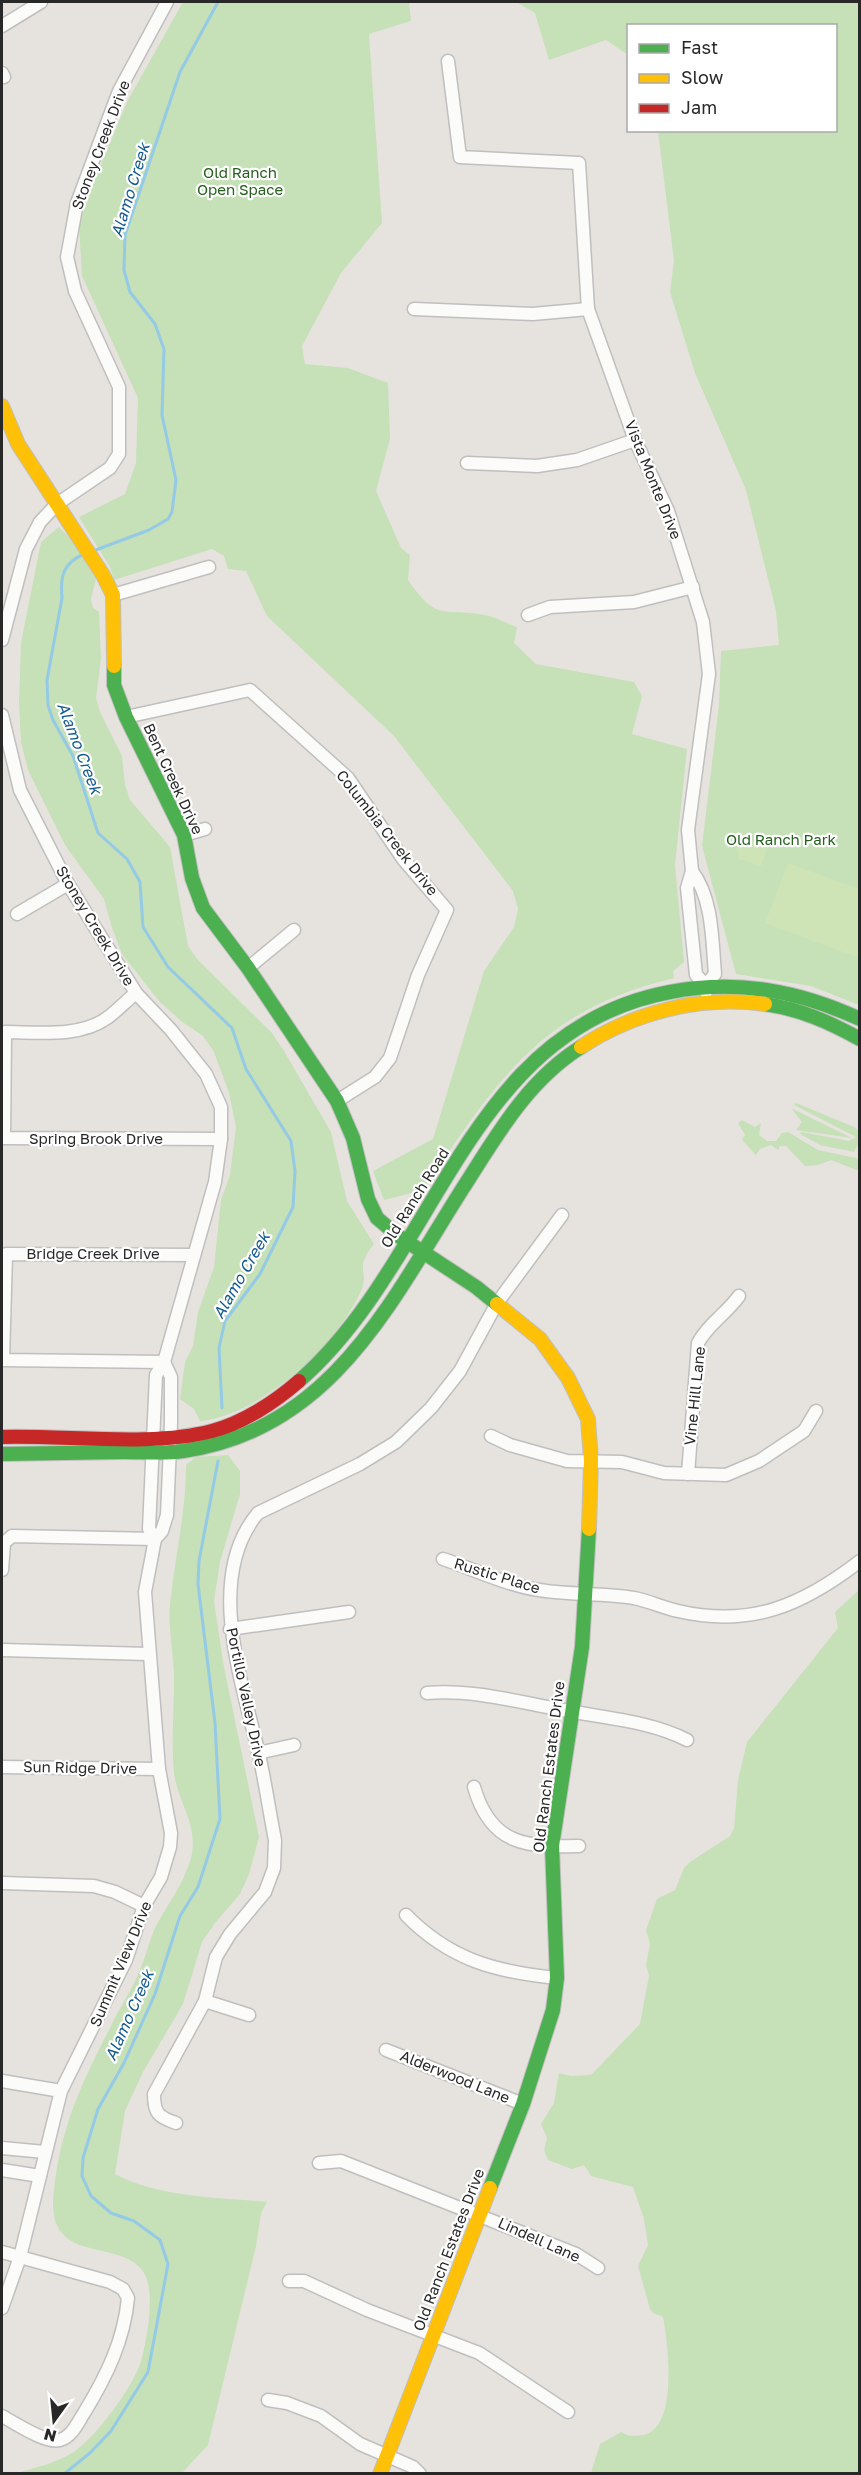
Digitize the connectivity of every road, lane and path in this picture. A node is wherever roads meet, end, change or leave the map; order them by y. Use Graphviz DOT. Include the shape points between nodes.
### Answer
graph roads {
  1 [pos="41,2"];
  2 [pos="167,2"];
  3 [pos="2,26"];
  4 [pos="448,61"];
  5 [pos="414,309"];
  6 [pos="588,309"];
  7 [pos="3,410"];
  8 [pos="635,440"];
  9 [pos="467,463"];
  10 [pos="57,504"];
  11 [pos="209,567"];
  12 [pos="693,587"];
  13 [pos="113,596"];
  14 [pos="528,615"];
  15 [pos="2,640"];
  16 [pos="2,716"];
  17 [pos="126,717"];
  18 [pos="205,829"];
  19 [pos="184,835"];
  20 [pos="692,871"];
  21 [pos="68,884"];
  22 [pos="17,914"];
  23 [pos="294,930"];
  24 [pos="248,969"];
  25 [pos="706,985"];
  26 [pos="136,993"];
  27 [pos="707,1002"];
  28 [pos="860,1019"];
  29 [pos="860,1039"];
  30 [pos="337,1101"];
  31 [pos="221,1139"];
  32 [pos="562,1215"];
  33 [pos="408,1241"];
  34 [pos="422,1250"];
  35 [pos="194,1255"];
  36 [pos="739,1296"];
  37 [pos="497,1303"];
  38 [pos="164,1362"];
  39 [pos="816,1411"];
  40 [pos="491,1436"];
  41 [pos="2,1437"];
  42 [pos="153,1438"];
  43 [pos="170,1445"];
  44 [pos="153,1453"];
  45 [pos="2,1454"];
  46 [pos="591,1460"];
  47 [pos="688,1474"];
  48 [pos="155,1539"];
  49 [pos="443,1559"];
  50 [pos="860,1561"];
  51 [pos="2,1570"];
  52 [pos="587,1596"];
  53 [pos="349,1612"];
  54 [pos="230,1629"];
  55 [pos="2,1650"];
  56 [pos="148,1654"];
  57 [pos="427,1693"];
  58 [pos="571,1712"];
  59 [pos="687,1740"];
  60 [pos="294,1745"];
  61 [pos="258,1754"];
  62 [pos="2,1767"];
  63 [pos="159,1769"];
  64 [pos="474,1787"];
  65 [pos="552,1846"];
  66 [pos="579,1846"];
  67 [pos="2,1883"];
  68 [pos="144,1906"];
  69 [pos="406,1915"];
  70 [pos="557,1978"];
  71 [pos="205,2001"];
  72 [pos="249,2015"];
  73 [pos="386,2050"];
  74 [pos="2,2081"];
  75 [pos="61,2091"];
  76 [pos="523,2104"];
  77 [pos="176,2123"];
  78 [pos="2,2148"];
  79 [pos="45,2152"];
  80 [pos="319,2163"];
  81 [pos="2,2170"];
  82 [pos="40,2176"];
  83 [pos="479,2214"];
  84 [pos="2,2252"];
  85 [pos="20,2257"];
  86 [pos="598,2268"];
  87 [pos="289,2281"];
  88 [pos="2,2308"];
  89 [pos="434,2335"];
  90 [pos="268,2400"];
  91 [pos="568,2412"];
  92 [pos="2,2416"];
  93 [pos="387,2456"];
  94 [pos="380,2474"];
  95 [pos="420,2474"];
  1 -- 3 [label="street"];
  2 -- 10 [label="street, Stoney Creek Drive" via="119,90 77,203 67,257 75,291 119,387 119,454 110,468"];
  4 -- 6 [label="street, Vista Monte Drive" via="460,157 579,163"];
  5 -- 6 [label="street" via="533,314"];
  6 -- 8 [label="street, Vista Monte Drive"];
  7 -- 10 [label="street, Bent Creek Drive" via="18,444"];
  8 -- 9 [label="street" via="577,460 547,464"];
  8 -- 12 [label="street, Vista Monte Drive" via="668,511"];
  10 -- 13 [label="street, Bent Creek Drive" via="104,575"];
  10 -- 15 [label="street, Stoney Creek Drive" via="40,522 26,549"];
  11 -- 13 [label="street"];
  12 -- 14 [label="street" via="634,602 550,607"];
  12 -- 20 [label="street, Vista Monte Drive" via="703,622 709,674 688,830"];
  13 -- 17 [label="street, Bent Creek Drive" via="114,685"];
  16 -- 21 [label="street, Stoney Creek Drive" via="21,790"];
  17 -- 19 [label="street, Bent Creek Drive"];
  17 -- 30 [label="street, Columbia Creek Drive" via="250,690 348,778 403,859 447,910 418,975 390,1058 375,1077"];
  18 -- 19 [label="street"];
  19 -- 24 [label="street, Bent Creek Drive" via="202,908"];
  20 -- 25 [label="street, Vista Monte Drive" via="687,888 696,975"];
  20 -- 25 [label="street, Vista Monte Drive" via="703,885 710,921 715,974"];
  21 -- 22 [label="street"];
  21 -- 26 [label="street, Stoney Creek Drive"];
  23 -- 24 [label="street"];
  24 -- 30 [label="street, Bent Creek Drive"];
  25 -- 27 [label="street, Vista Monte Drive"];
  25 -- 28 [label="street, Old Ranch Road" via="775,988 813,998"];
  25 -- 33 [label="street, Old Ranch Road" via="629,1000 586,1021 550,1045 492,1107"];
  26 -- 31 [label="street, Stoney Creek Drive" via="206,1074 221,1107"];
  26 -- 31 [label="street, Spring Brook Drive" via="106,1019 89,1027 60,1032 5,1032 4,1138"];
  27 -- 29 [label="street, Old Ranch Road" via="772,1005 808,1014"];
  27 -- 34 [label="street, Old Ranch Road" via="633,1018 561,1059 509,1115"];
  30 -- 33 [label="street, Bent Creek Drive" via="353,1138 368,1199 377,1218"];
  31 -- 35 [label="street, Stoney Creek Drive" via="215,1182"];
  32 -- 37 [label="street, Portillo Valley Drive"];
  33 -- 34 [label="street, Old Ranch Estates Drive"];
  33 -- 43 [label="street, Old Ranch Road" via="332,1353 300,1383 228,1425 182,1437"];
  34 -- 37 [label="street, Old Ranch Estates Drive"];
  34 -- 43 [label="street, Old Ranch Road" via="378,1322 347,1363 311,1396 231,1440"];
  35 -- 38 [label="street, Stoney Creek Drive"];
  35 -- 38 [label="street, Bridge Creek Drive" via="6,1254 3,1360"];
  36 -- 47 [label="street, Vine Hill Lane" via="729,1310 706,1328 698,1343"];
  37 -- 46 [label="street, Old Ranch Estates Drive" via="540,1340 568,1378 588,1419"];
  37 -- 54 [label="street, Portillo Valley Drive" via="460,1371 431,1408 396,1442 258,1514 247,1527 231,1586"];
  38 -- 42 [label="street, Stoney Creek Drive" via="156,1375"];
  38 -- 43 [label="street, Stoney Creek Drive" via="171,1377"];
  39 -- 47 [label="street" via="804,1431 759,1461 726,1475"];
  40 -- 46 [label="street" via="567,1461"];
  41 -- 42 [label="street, Old Ranch Road"];
  42 -- 43 [label="street, Old Ranch Road"];
  42 -- 44 [label="street, Summit View Drive"];
  43 -- 44 [label="street, Old Ranch Road"];
  43 -- 48 [label="street, Summit View Drive" via="167,1515"];
  44 -- 45 [label="street, Old Ranch Road"];
  44 -- 48 [label="street, Summit View Drive" via="149,1528"];
  46 -- 47 [label="street"];
  46 -- 52 [label="street, Old Ranch Estates Drive"];
  48 -- 51 [label="street" via="12,1536 4,1543"];
  48 -- 56 [label="street, Summit View Drive" via="145,1592"];
  49 -- 52 [label="street, Rustic Place" via="536,1590"];
  50 -- 52 [label="street, Rustic Place" via="830,1585 758,1615 720,1618 635,1598"];
  52 -- 58 [label="street, Old Ranch Estates Drive"];
  53 -- 54 [label="street"];
  54 -- 61 [label="street, Portillo Valley Drive"];
  55 -- 56 [label="street"];
  56 -- 63 [label="street, Summit View Drive"];
  57 -- 58 [label="street" via="452,1690"];
  58 -- 59 [label="street" via="666,1729"];
  58 -- 65 [label="street, Old Ranch Estates Drive"];
  60 -- 61 [label="street"];
  61 -- 71 [label="street, Portillo Valley Drive" via="275,1840 274,1868 265,1892 216,1957"];
  62 -- 63 [label="street, Sun Ridge Drive"];
  63 -- 68 [label="street, Summit View Drive" via="170,1847 161,1877"];
  64 -- 65 [label="street" via="480,1807 504,1835 523,1844"];
  65 -- 66 [label="street"];
  65 -- 70 [label="street, Old Ranch Estates Drive"];
  67 -- 68 [label="street" via="94,1886"];
  68 -- 75 [label="street, Summit View Drive" via="126,1959"];
  69 -- 70 [label="street" via="425,1934 483,1966"];
  70 -- 76 [label="street, Old Ranch Estates Drive" via="543,2049"];
  71 -- 72 [label="street"];
  71 -- 77 [label="street, Portillo Valley Drive" via="154,2094 154,2109 161,2118"];
  73 -- 76 [label="street, Alderwood Lane"];
  74 -- 75 [label="street"];
  75 -- 79 [label="street, Summit View Drive"];
  76 -- 83 [label="street, Old Ranch Estates Drive"];
  78 -- 79 [label="street"];
  79 -- 82 [label="street, Summit View Drive"];
  80 -- 83 [label="street, Lindell Lane" via="341,2161"];
  81 -- 82 [label="street"];
  82 -- 85 [label="street, Summit View Drive"];
  83 -- 86 [label="street, Lindell Lane" via="576,2254"];
  83 -- 89 [label="street, Old Ranch Estates Drive"];
  84 -- 85 [label="street"];
  85 -- 88 [label="street, Summit View Drive"];
  85 -- 92 [label="street" via="110,2282 123,2289 128,2298 127,2314 102,2384 70,2433 60,2440 48,2439"];
  87 -- 89 [label="street" via="304,2281"];
  89 -- 91 [label="street" via="480,2353"];
  89 -- 93 [label="street, Old Ranch Estates Drive"];
  90 -- 93 [label="street" via="321,2416 360,2444"];
  93 -- 94 [label="street, Old Ranch Estates Drive"];
  93 -- 95 [label="street"];
}
